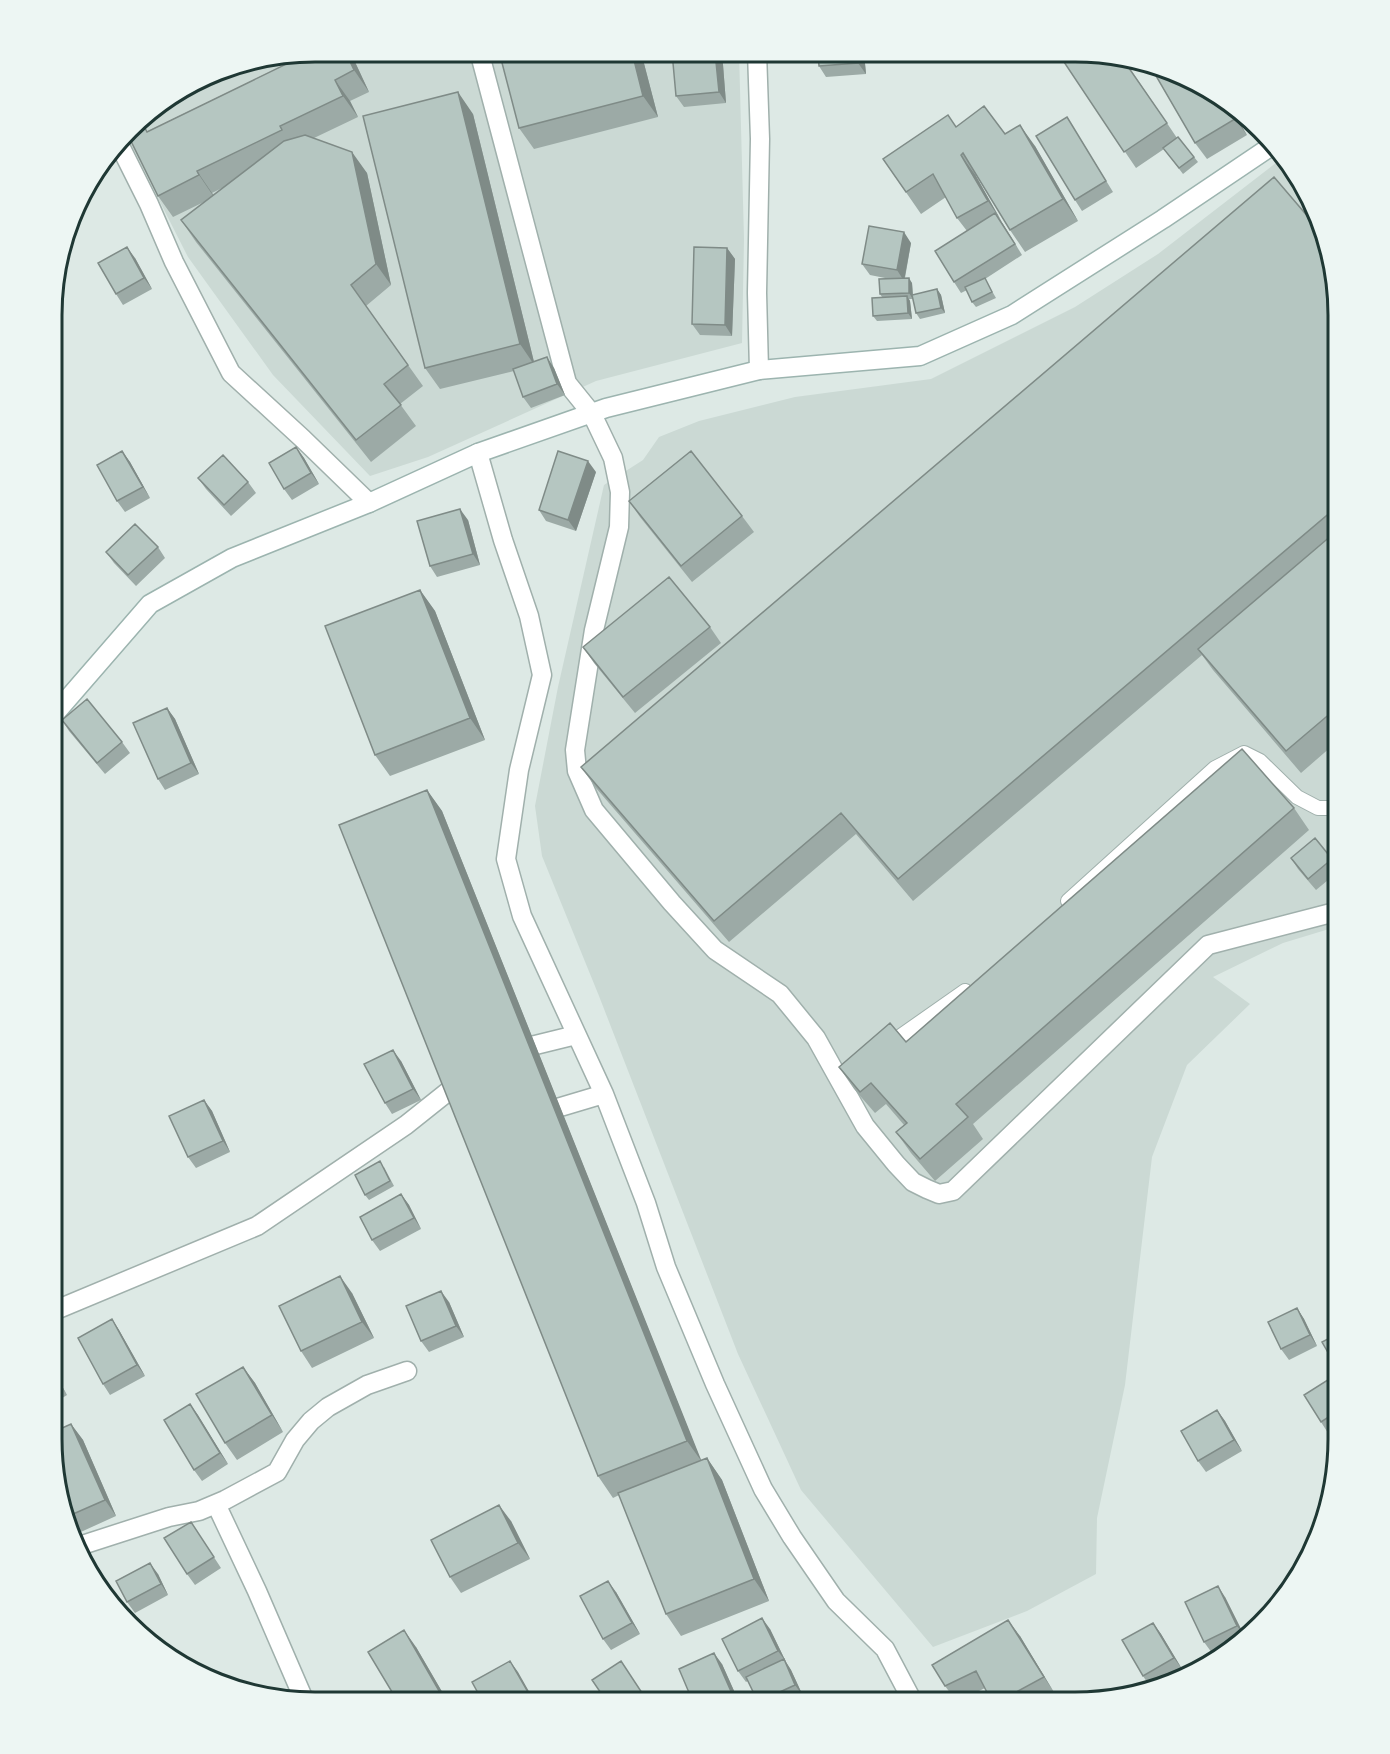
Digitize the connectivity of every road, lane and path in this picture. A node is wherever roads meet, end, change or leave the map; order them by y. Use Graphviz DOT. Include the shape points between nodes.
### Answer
graph roads {
  1 [pos="482,62"];
  2 [pos="757,62"];
  3 [pos="1267,149"];
  4 [pos="122,150"];
  5 [pos="759,370"];
  6 [pos="592,414"];
  7 [pos="478,453"];
  8 [pos="369,503"];
  9 [pos="62,705"];
  10 [pos="1328,808"];
  11 [pos="1061,907"];
  12 [pos="1328,914"];
  13 [pos="974,984"];
  14 [pos="576,1035"];
  15 [pos="878,1052"];
  16 [pos="494,1055"];
  17 [pos="476,1069"];
  18 [pos="604,1094"];
  19 [pos="523,1119"];
  20 [pos="62,1307"];
  21 [pos="407,1371"];
  22 [pos="216,1504"];
  23 [pos="85,1544"];
  24 [pos="301,1692"];
  25 [pos="908,1692"];
  1 -- 6 [label="street" via="567,383"];
  2 -- 5 [label="street"];
  3 -- 5 [label="street" via="1012,315 920,356"];
  4 -- 8 [label="street" via="231,374"];
  5 -- 6 [label="street"];
  6 -- 7 [label="street"];
  6 -- 12 [label="street" via="613,458 620,492 620,527 594,630 575,750 577,771 594,810 672,903 715,950 780,994 816,1038 843,1076 865,1126 913,1182 939,1194 953,1191 1208,945"];
  7 -- 8 [label="street"];
  7 -- 14 [label="street" via="529,616 542,675 519,770 506,859 522,916"];
  8 -- 9 [label="street" via="232,558 150,604"];
  10 -- 11 [label="lane" via="1318,808 1297,797 1260,761 1244,753 1215,768"];
  13 -- 15 [label="lane"];
  14 -- 16 [label="street"];
  14 -- 18 [label="street"];
  17 -- 20 [label="street" via="406,1125 257,1226"];
  18 -- 19 [label="street"];
  18 -- 25 [label="street" via="666,1267 763,1489 836,1601 885,1649"];
  21 -- 22 [label="street" via="367,1385 328,1407 295,1440 277,1472"];
  22 -- 23 [label="street"];
  22 -- 24 [label="street"];
}
